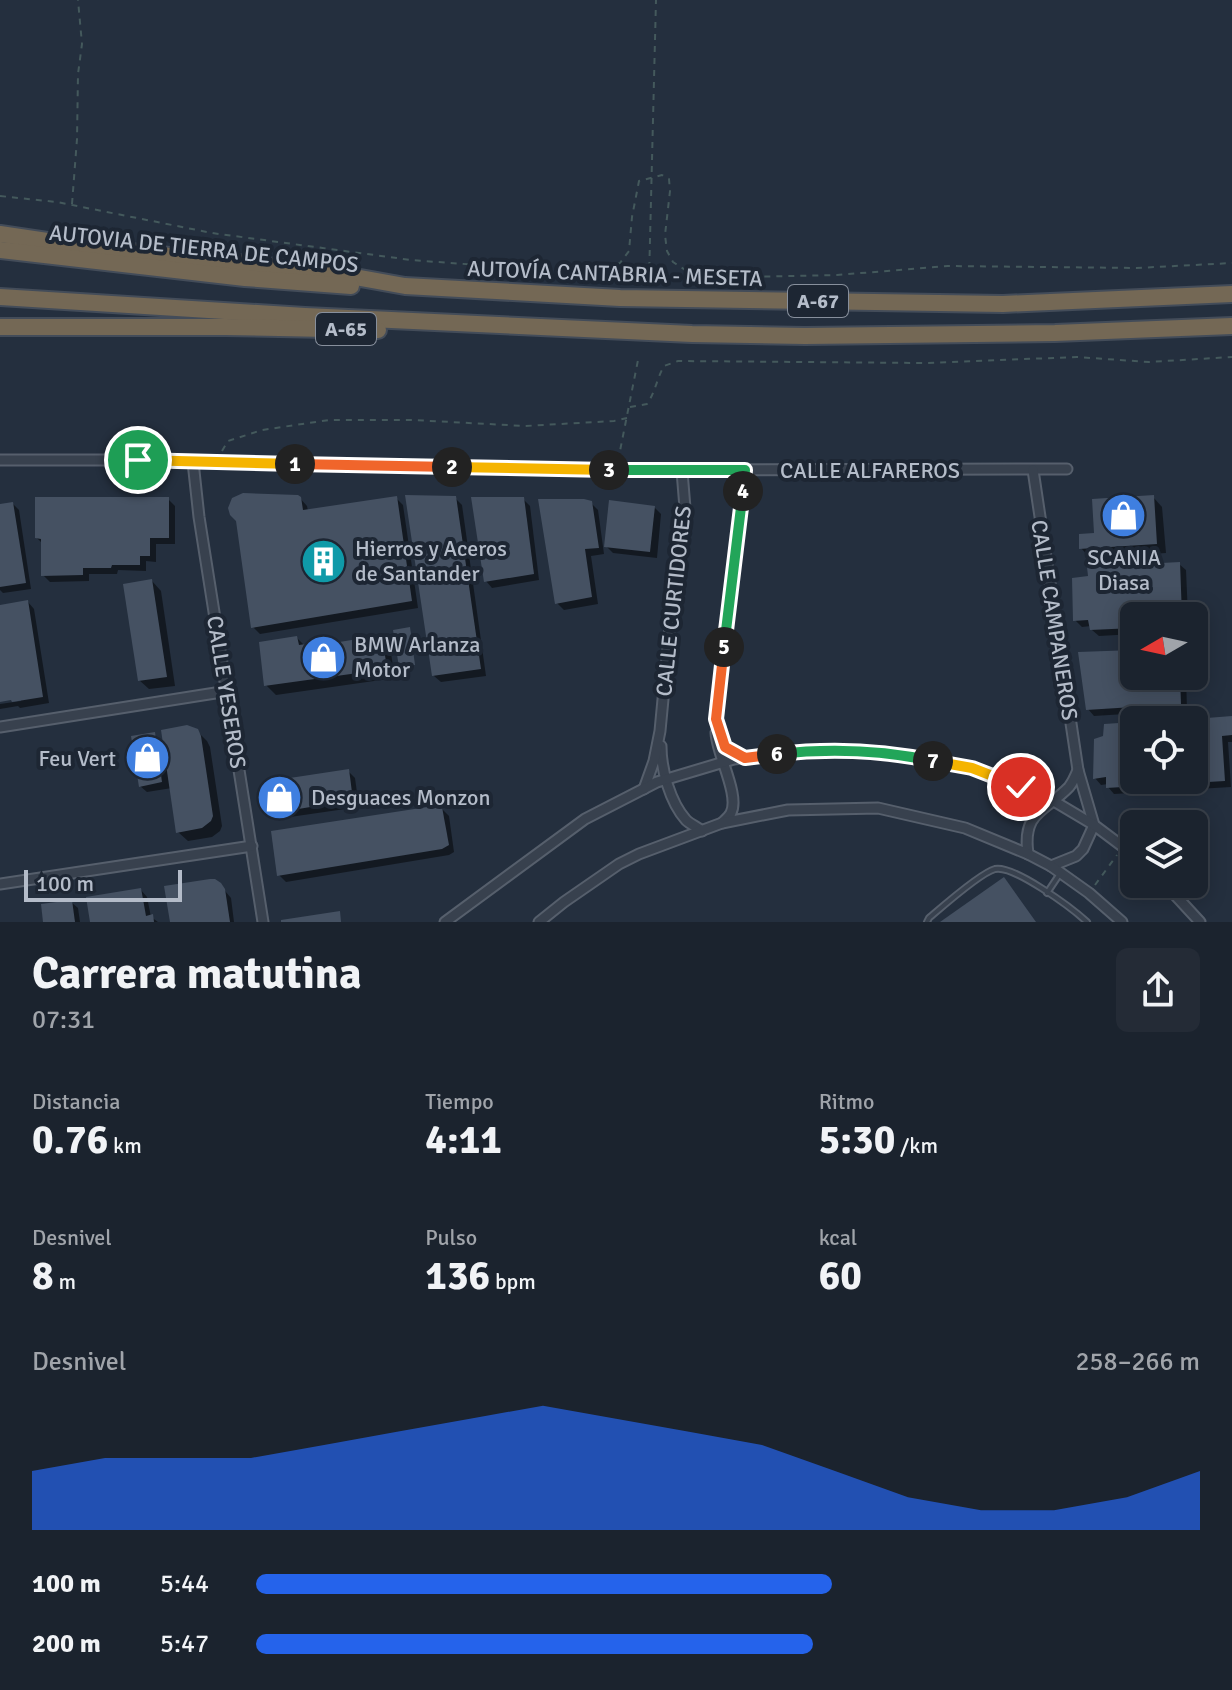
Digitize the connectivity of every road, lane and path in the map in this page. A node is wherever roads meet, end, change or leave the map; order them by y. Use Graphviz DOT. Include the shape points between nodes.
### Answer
graph roads {
  1 [pos="78,0"];
  2 [pos="656,0"];
  3 [pos="651,177"];
  4 [pos="0,196"];
  5 [pos="72,205"];
  6 [pos="0,234"];
  7 [pos="0,250"];
  8 [pos="1232,263"];
  9 [pos="649,280"];
  10 [pos="405,286"];
  11 [pos="1232,294"];
  12 [pos="0,297"];
  13 [pos="1232,326"];
  14 [pos="0,327"];
  15 [pos="692,334"];
  16 [pos="1232,357"];
  17 [pos="638,360"];
  18 [pos="630,407"];
  19 [pos="627,418"];
  20 [pos="0,460"];
  21 [pos="193,462"];
  22 [pos="216,462"];
  23 [pos="1067,469"];
  24 [pos="616,470"];
  25 [pos="745,470"];
  26 [pos="1033,470"];
  27 [pos="682,471"];
  28 [pos="228,691"];
  29 [pos="716,719"];
  30 [pos="0,727"];
  31 [pos="660,731"];
  32 [pos="745,758"];
  33 [pos="722,763"];
  34 [pos="1078,770"];
  35 [pos="666,779"];
  36 [pos="644,789"];
  37 [pos="1052,800"];
  38 [pos="722,823"];
  39 [pos="1094,825"];
  40 [pos="702,831"];
  41 [pos="1120,844"];
  42 [pos="252,846"];
  43 [pos="1120,850"];
  44 [pos="1028,854"];
  45 [pos="1051,866"];
  46 [pos="1061,873"];
  47 [pos="0,884"];
  48 [pos="1047,893"];
  49 [pos="1089,893"];
  50 [pos="1178,898"];
  51 [pos="263,922"];
  52 [pos="445,922"];
  53 [pos="539,922"];
  54 [pos="927,922"];
  55 [pos="1087,922"];
  56 [pos="1122,922"];
  57 [pos="1200,922"];
  1 -- 5 [label="path" via="82,44"];
  2 -- 3 [label="path"];
  3 -- 5 [label="path" via="639,181 629,251 620,263 571,272 411,260 273,242"];
  3 -- 8 [label="path" via="669,179 667,251 687,271 745,277 948,266"];
  3 -- 9 [label="path"];
  4 -- 5 [label="path"];
  6 -- 10 [label="highway, AUTOVÍA CANTABRIA - MESETA / A-67"];
  7 -- 10 [label="highway, AUTOVIA DE TIERRA DE CAMPOS / A-65" via="245,278"];
  10 -- 11 [label="highway, AUTOVÍA CANTABRIA - MESETA / A-67" via="620,298 1003,304"];
  12 -- 15 [label="highway, A-67"];
  13 -- 15 [label="highway, A-67" via="1055,333"];
  14 -- 15 [label="highway, A-65"];
  16 -- 18 [label="path" via="1149,362 1077,357 925,363 678,361 664,366 647,404"];
  17 -- 18 [label="path"];
  18 -- 19 [label="path"];
  19 -- 22 [label="path" via="525,426 329,420 228,441"];
  19 -- 24 [label="path"];
  20 -- 21 [label="street, CALLE ALFAREROS"];
  21 -- 22 [label="street, CALLE ALFAREROS"];
  21 -- 28 [label="street, CALLE YESEROS"];
  22 -- 24 [label="street, CALLE ALFAREROS"];
  23 -- 26 [label="street, CALLE ALFAREROS"];
  24 -- 27 [label="street, CALLE ALFAREROS"];
  25 -- 26 [label="street, CALLE ALFAREROS"];
  25 -- 27 [label="street, CALLE ALFAREROS"];
  25 -- 29 [label="street"];
  26 -- 34 [label="street, CALLE CAMPANEROS"];
  27 -- 31 [label="street, CALLE CURTIDORES" via="685,508"];
  28 -- 30 [label="street"];
  28 -- 42 [label="street, CALLE YESEROS"];
  29 -- 32 [label="street" via="725,747"];
  29 -- 33 [label="street"];
  31 -- 35 [label="street, CALLE CURTIDORES"];
  31 -- 36 [label="street, CALLE CURTIDORES"];
  32 -- 33 [label="street"];
  32 -- 37 [label="street" via="799,751 883,752 972,768"];
  33 -- 35 [label="street"];
  33 -- 38 [label="street" via="733,801"];
  34 -- 37 [label="street" via="1071,785"];
  34 -- 39 [label="street, CALLE CAMPANEROS"];
  35 -- 36 [label="street"];
  35 -- 40 [label="street, CALLE CURTIDORES" via="686,821"];
  36 -- 52 [label="street" via="585,819"];
  37 -- 39 [label="street"];
  37 -- 44 [label="street" via="1028,827"];
  38 -- 40 [label="street"];
  38 -- 44 [label="street" via="788,810 878,808 965,828"];
  39 -- 41 [label="street"];
  39 -- 45 [label="street" via="1076,856"];
  40 -- 53 [label="street" via="619,864"];
  42 -- 47 [label="street"];
  42 -- 51 [label="street, CALLE YESEROS"];
  43 -- 49 [label="path"];
  44 -- 45 [label="street"];
  45 -- 46 [label="street"];
  46 -- 48 [label="lane"];
  46 -- 49 [label="street"];
  48 -- 54 [label="lane" via="1009,870 994,869"];
  48 -- 55 [label="lane"];
  49 -- 56 [label="street"];
  50 -- 57 [label="street"];
}
